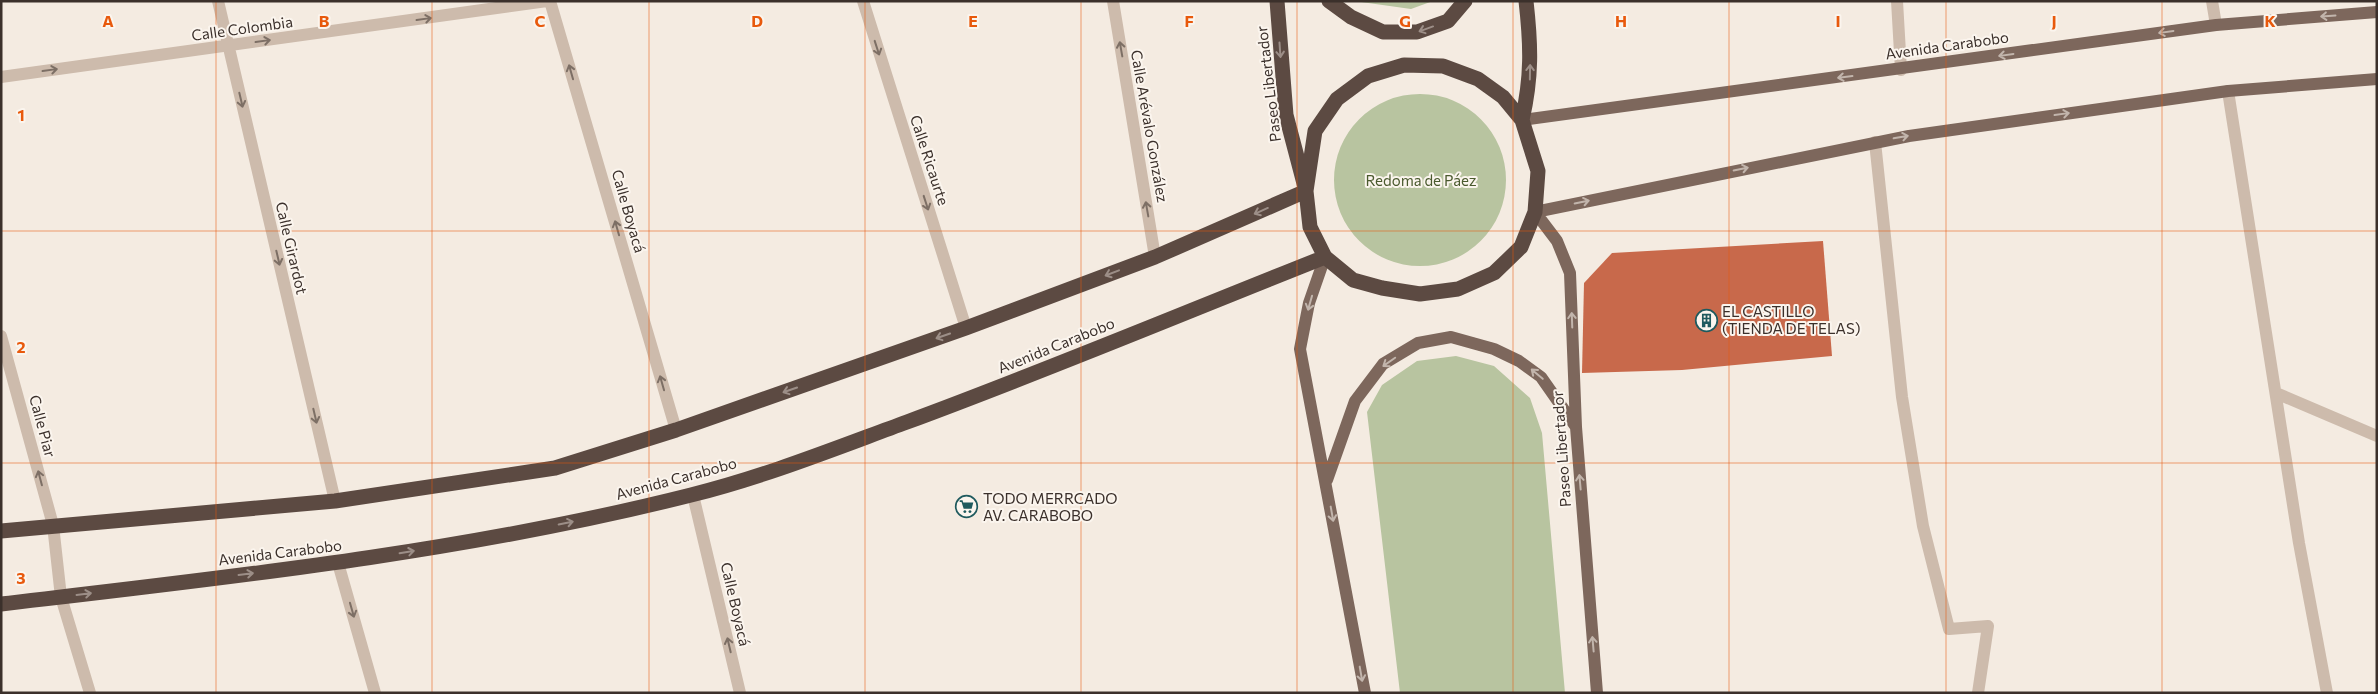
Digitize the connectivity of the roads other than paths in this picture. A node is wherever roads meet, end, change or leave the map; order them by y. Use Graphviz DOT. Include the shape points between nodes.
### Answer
graph roads {
  1 [pos="218,1"];
  2 [pos="549,1"];
  3 [pos="863,1"];
  4 [pos="1113,1"];
  5 [pos="1277,1"];
  6 [pos="1329,1"];
  7 [pos="1464,1"];
  8 [pos="1526,1"];
  9 [pos="1897,1"];
  10 [pos="2212,1"];
  11 [pos="2377,12"];
  12 [pos="2216,25"];
  13 [pos="228,46"];
  14 [pos="1901,70"];
  15 [pos="1,77"];
  16 [pos="2377,79"];
  17 [pos="2228,91"];
  18 [pos="1522,120"];
  19 [pos="1875,142"];
  20 [pos="1306,191"];
  21 [pos="1534,212"];
  22 [pos="1156,257"];
  23 [pos="1326,257"];
  24 [pos="966,328"];
  25 [pos="1,336"];
  26 [pos="2276,393"];
  27 [pos="1576,427"];
  28 [pos="676,430"];
  29 [pos="2377,436"];
  30 [pos="1327,482"];
  31 [pos="693,494"];
  32 [pos="335,501"];
  33 [pos="53,525"];
  34 [pos="1,531"];
  35 [pos="338,563"];
  36 [pos="61,597"];
  37 [pos="1,604"];
  38 [pos="90,693"];
  39 [pos="375,693"];
  40 [pos="740,693"];
  41 [pos="1365,693"];
  42 [pos="1597,693"];
  43 [pos="1978,693"];
  44 [pos="2328,693"];
  1 -- 13 [label="street, Calle Girardot"];
  13 -- 2 [label="street, Calle Colombia, one-way"];
  28 -- 2 [label="street, Calle Boyacá, one-way"];
  3 -- 24 [label="street, Calle Ricaurte, one-way"];
  22 -- 4 [label="street, Calle Arévalo González, one-way"];
  5 -- 20 [label="highway, Paseo Libertador, one-way" via="1286,116"];
  7 -- 6 [label="highway, one-way" via="1448,21 1417,32 1383,32"];
  18 -- 8 [label="highway, one-way" via="1530,89"];
  9 -- 14 [label="street"];
  10 -- 12 [label="street"];
  11 -- 12 [label="main road, Avenida Carabobo, one-way"];
  12 -- 14 [label="main road, Avenida Carabobo, one-way"];
  15 -- 13 [label="street, Calle Colombia, one-way"];
  13 -- 32 [label="street, Calle Girardot, one-way"];
  14 -- 18 [label="main road, Avenida Carabobo, one-way"];
  16 -- 17 [label="main road"];
  19 -- 17 [label="main road, one-way"];
  17 -- 26 [label="street"];
  18 -- 20 [label="highway" via="1503,97 1478,79 1443,66 1404,65 1377,73 1337,99 1316,131"];
  18 -- 21 [label="highway" via="1538,171"];
  21 -- 19 [label="main road, one-way"];
  19 -- 43 [label="street" via="1902,397 1922,526 1949,629 1988,626"];
  20 -- 22 [label="highway, one-way"];
  20 -- 23 [label="highway" via="1310,227"];
  21 -- 23 [label="highway" via="1521,247 1494,273 1458,289 1420,294 1382,288 1353,280"];
  27 -- 21 [label="main road, Paseo Libertador, one-way" via="1570,273 1557,241"];
  22 -- 24 [label="highway, one-way"];
  23 -- 30 [label="main road, one-way" via="1309,303 1300,349"];
  23 -- 31 [label="highway, Avenida Carabobo" via="962,402 815,456"];
  24 -- 28 [label="highway, one-way"];
  33 -- 25 [label="street, Calle Piar, one-way"];
  26 -- 29 [label="street"];
  26 -- 44 [label="street" via="2299,543"];
  27 -- 30 [label="main road, one-way" via="1541,377 1520,361 1494,349 1451,337 1418,343 1384,364 1355,401"];
  42 -- 27 [label="main road, Paseo Libertador, one-way"];
  28 -- 32 [label="highway" via="555,468"];
  30 -- 41 [label="main road, one-way"];
  35 -- 31 [label="highway, Avenida Carabobo, one-way" via="518,533"];
  40 -- 31 [label="street, Calle Boyacá, one-way"];
  32 -- 33 [label="highway"];
  33 -- 34 [label="highway"];
  33 -- 36 [label="street, Calle Piar"];
  36 -- 35 [label="highway, Avenida Carabobo, one-way"];
  35 -- 39 [label="street, one-way"];
  36 -- 37 [label="highway, Avenida Carabobo"];
  36 -- 38 [label="street, Calle Piar"];
}
